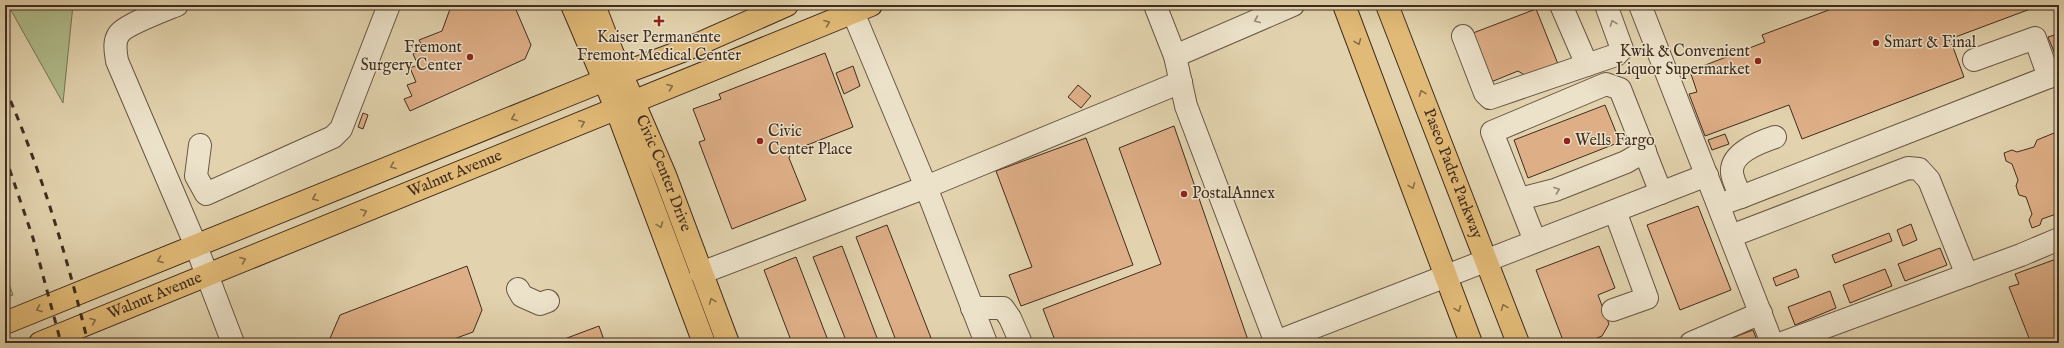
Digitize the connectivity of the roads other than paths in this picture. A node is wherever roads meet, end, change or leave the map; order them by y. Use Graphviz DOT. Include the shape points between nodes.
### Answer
graph roads {
  1 [pos="177,5"];
  2 [pos="390,5"];
  3 [pos="572,5"];
  4 [pos="594,5"];
  5 [pos="787,5"];
  6 [pos="1155,5"];
  7 [pos="1293,5"];
  8 [pos="1344,5"];
  9 [pos="1387,5"];
  10 [pos="1561,5"];
  11 [pos="1606,5"];
  12 [pos="1640,5"];
  13 [pos="858,7"];
  14 [pos="1463,36"];
  15 [pos="1174,56"];
  16 [pos="1974,60"];
  17 [pos="1587,65"];
  18 [pos="2054,75"];
  19 [pos="614,77"];
  20 [pos="1181,82"];
  21 [pos="625,105"];
  22 [pos="1775,137"];
  23 [pos="200,145"];
  24 [pos="1645,151"];
  25 [pos="1707,175"];
  26 [pos="926,187"];
  27 [pos="1661,193"];
  28 [pos="1741,197"];
  29 [pos="1519,199"];
  30 [pos="1718,205"];
  31 [pos="1615,211"];
  32 [pos="1731,236"];
  33 [pos="2059,239"];
  34 [pos="1535,241"];
  35 [pos="196,246"];
  36 [pos="1486,260"];
  37 [pos="701,274"];
  38 [pos="207,275"];
  39 [pos="1967,275"];
  40 [pos="1446,276"];
  41 [pos="518,289"];
  42 [pos="548,301"];
  43 [pos="972,308"];
  44 [pos="1613,310"];
  45 [pos="1761,314"];
  46 [pos="5,323"];
  47 [pos="1730,335"];
  48 [pos="1276,342"];
  49 [pos="40,343"];
  50 [pos="233,343"];
  51 [pos="704,343"];
  52 [pos="728,343"];
  53 [pos="986,343"];
  54 [pos="1021,343"];
  55 [pos="1471,343"];
  56 [pos="1518,343"];
  57 [pos="1691,343"];
  58 [pos="1772,343"];
  59 [pos="1782,343"];
  1 -- 35 [label="lane" via="128,27 119,34 115,46 117,61"];
  2 -- 23 [label="lane" via="340,130 333,137 206,194 196,176"];
  3 -- 19 [label="main road, Civic Center Drive"];
  4 -- 19 [label="main road, Civic Center Drive" via="612,52"];
  5 -- 19 [label="main road, Walnut Avenue" via="685,50"];
  6 -- 15 [label="lane"];
  7 -- 15 [label="lane, one-way"];
  8 -- 40 [label="main road, one-way"];
  36 -- 9 [label="main road, Paseo Padre Parkway, one-way"];
  10 -- 17 [label="lane"];
  17 -- 11 [label="lane, one-way" via="1616,55 1622,49"];
  12 -- 25 [label="lane"];
  21 -- 13 [label="main road, Walnut Avenue, one-way"];
  13 -- 26 [label="lane"];
  14 -- 17 [label="lane" via="1485,93 1490,98"];
  15 -- 20 [label="lane"];
  16 -- 18 [label="lane" via="2035,38"];
  18 -- 28 [label="lane"];
  19 -- 21 [label="main road, Civic Center Drive"];
  19 -- 35 [label="main road, Walnut Avenue, one-way"];
  20 -- 26 [label="lane"];
  20 -- 48 [label="lane" via="1186,106"];
  21 -- 37 [label="main road, Civic Center Drive" via="665,175"];
  38 -- 21 [label="main road, Walnut Avenue, one-way"];
  21 -- 51 [label="main road, Civic Center Drive, one-way"];
  22 -- 28 [label="lane" via="1752,145 1734,164 1732,173"];
  24 -- 27 [label="lane"];
  29 -- 24 [label="lane, one-way" via="1555,190 1626,162"];
  24 -- 29 [label="lane" via="1620,89 1606,84 1492,132"];
  25 -- 27 [label="lane"];
  25 -- 30 [label="lane"];
  26 -- 37 [label="lane"];
  26 -- 43 [label="lane"];
  27 -- 31 [label="lane"];
  28 -- 30 [label="lane"];
  29 -- 34 [label="lane"];
  30 -- 32 [label="lane"];
  31 -- 34 [label="lane"];
  31 -- 44 [label="lane" via="1647,298"];
  32 -- 39 [label="lane" via="1908,168 1919,169 1929,180"];
  32 -- 45 [label="lane"];
  33 -- 39 [label="lane"];
  34 -- 36 [label="lane"];
  35 -- 38 [label="lane"];
  35 -- 46 [label="main road, Walnut Avenue, one-way"];
  36 -- 40 [label="lane"];
  56 -- 36 [label="main road, Paseo Padre Parkway, one-way"];
  52 -- 37 [label="main road, Civic Center Drive, one-way"];
  49 -- 38 [label="main road, Walnut Avenue, one-way"];
  38 -- 50 [label="lane"];
  39 -- 59 [label="lane"];
  40 -- 48 [label="lane"];
  40 -- 55 [label="main road, one-way"];
  41 -- 42 [label="lane" via="522,296 540,304"];
  43 -- 53 [label="lane"];
  43 -- 54 [label="lane" via="1003,308"];
  45 -- 47 [label="lane"];
  45 -- 58 [label="lane"];
  47 -- 57 [label="lane"];
}
